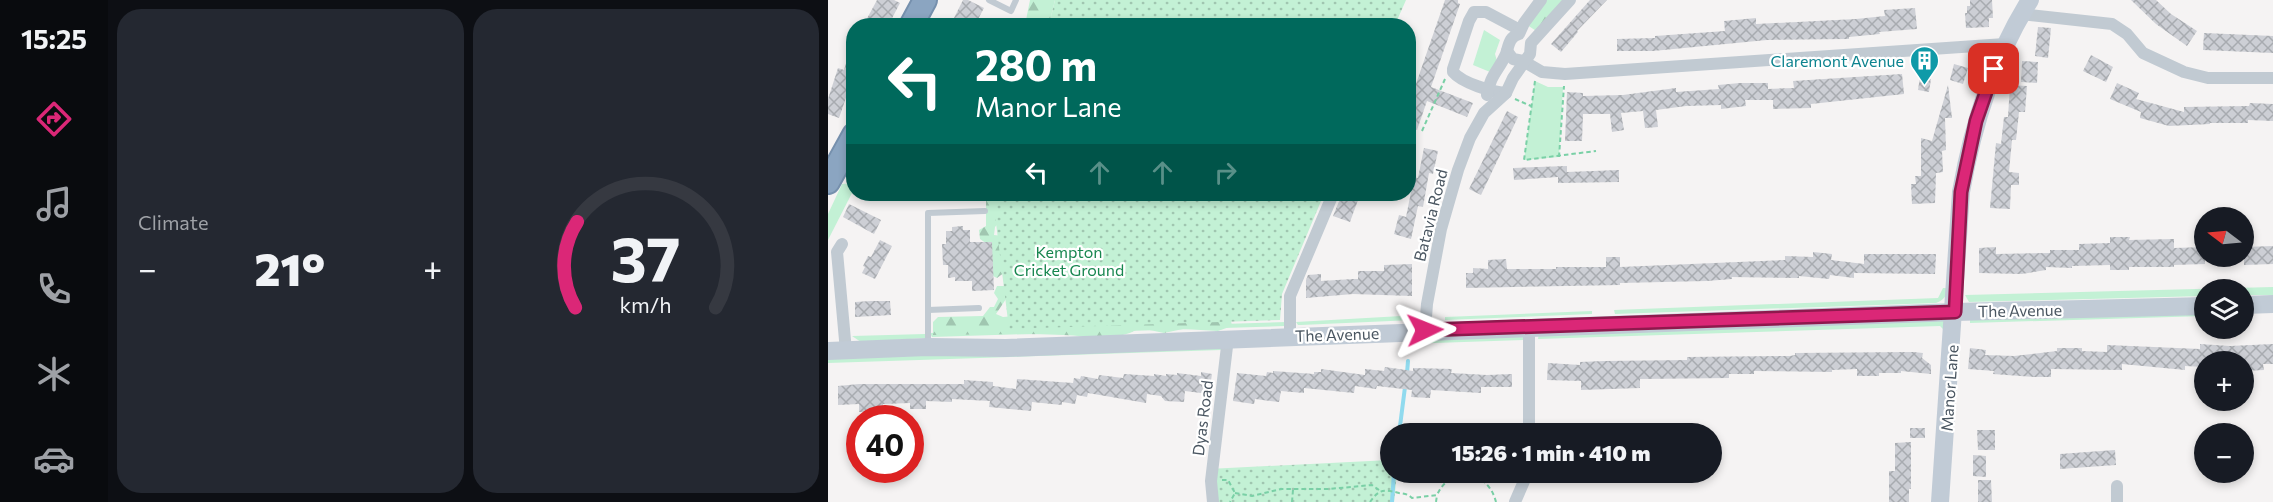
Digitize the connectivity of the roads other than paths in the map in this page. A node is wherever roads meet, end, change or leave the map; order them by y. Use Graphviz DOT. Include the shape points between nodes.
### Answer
graph roads {
  1 [pos="925,0"];
  2 [pos="989,0"];
  3 [pos="1016,0"];
  4 [pos="1541,0"];
  5 [pos="1570,0"];
  6 [pos="2026,7"];
  7 [pos="916,18"];
  8 [pos="1520,32"];
  9 [pos="1531,43"];
  10 [pos="2005,44"];
  11 [pos="1507,51"];
  12 [pos="1523,61"];
  13 [pos="2273,78"];
  14 [pos="1488,90"];
  15 [pos="1505,94"];
  16 [pos="1484,113"];
  17 [pos="846,150"];
  18 [pos="828,183"];
  19 [pos="1330,201"];
  20 [pos="985,211"];
  21 [pos="842,244"];
  22 [pos="2273,304"];
  23 [pos="2254,305"];
  24 [pos="2194,306"];
  25 [pos="979,308"];
  26 [pos="928,310"];
  27 [pos="1955,312"];
  28 [pos="1529,328"];
  29 [pos="1425,330"];
  30 [pos="1290,336"];
  31 [pos="1228,338"];
  32 [pos="927,347"];
  33 [pos="828,351"];
  34 [pos="846,351"];
  35 [pos="1530,423"];
  36 [pos="1523,483"];
  37 [pos="2117,486"];
  38 [pos="1214,502"];
  39 [pos="1515,502"];
  40 [pos="1940,502"];
  41 [pos="2117,502"];
  1 -- 7 [label="highway"];
  2 -- 3 [label="lane" via="1011,11"];
  4 -- 8 [label="street, Batavia Road"];
  5 -- 9 [label="street, Batavia Road"];
  6 -- 10 [label="street, Manor Lane"];
  6 -- 13 [label="street" via="2112,24 2127,34 2142,53 2184,72 2208,78"];
  8 -- 9 [label="street"];
  8 -- 11 [label="street, Batavia Road" via="1511,39"];
  8 -- 14 [label="street" via="1486,12 1474,12 1469,21 1453,72"];
  9 -- 12 [label="street, Batavia Road" via="1530,54"];
  10 -- 12 [label="street" via="1565,74 1548,74"];
  10 -- 27 [label="street, Manor Lane" via="1987,88 1968,154 1961,192"];
  11 -- 12 [label="street" via="1513,59"];
  11 -- 14 [label="street, Batavia Road"];
  12 -- 15 [label="street, Batavia Road"];
  14 -- 15 [label="street"];
  14 -- 16 [label="street, Batavia Road"];
  15 -- 16 [label="street, Batavia Road"];
  16 -- 29 [label="street, Batavia Road" via="1458,170 1441,229"];
  17 -- 18 [label="highway"];
  19 -- 30 [label="street" via="1290,296"];
  20 -- 26 [label="lane" via="928,213"];
  21 -- 34 [label="street" via="837,252"];
  22 -- 23 [label="street"];
  24 -- 27 [label="street, The Avenue"];
  25 -- 26 [label="lane"];
  26 -- 32 [label="lane"];
  27 -- 28 [label="street, The Avenue"];
  27 -- 40 [label="street, Manor Lane"];
  28 -- 29 [label="street, The Avenue"];
  28 -- 35 [label="street"];
  29 -- 30 [label="street, The Avenue"];
  30 -- 31 [label="street, The Avenue"];
  31 -- 32 [label="street, The Avenue" via="1006,348"];
  31 -- 38 [label="street, Dyas Road" via="1211,481"];
  32 -- 34 [label="street, The Avenue"];
  33 -- 34 [label="street, The Avenue"];
  36 -- 39 [label="street"];
  37 -- 41 [label="street"];
}
